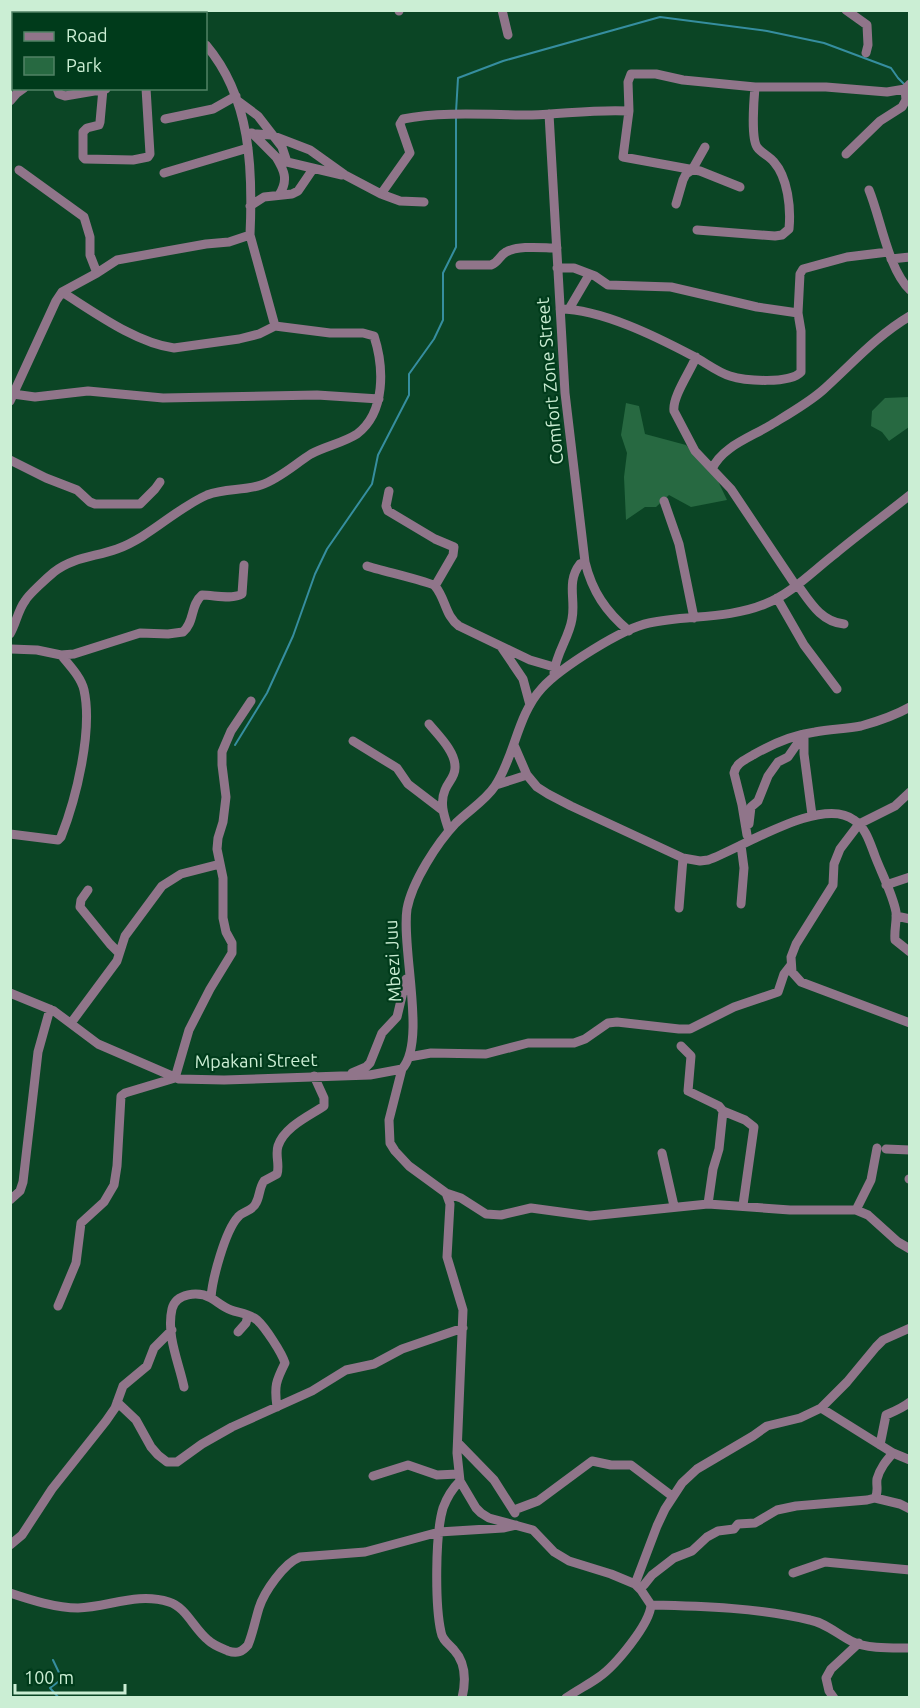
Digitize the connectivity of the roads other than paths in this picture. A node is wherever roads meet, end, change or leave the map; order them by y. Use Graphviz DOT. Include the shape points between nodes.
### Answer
graph roads {
  1 [pos="502,10"];
  2 [pos="846,10"];
  3 [pos="508,35"];
  4 [pos="207,46"];
  5 [pos="866,53"];
  6 [pos="755,87"];
  7 [pos="907,87"];
  8 [pos="21,90"];
  9 [pos="58,90"];
  10 [pos="99,90"];
  11 [pos="105,90"];
  12 [pos="146,90"];
  13 [pos="237,99"];
  14 [pos="10,101"];
  15 [pos="629,111"];
  16 [pos="549,114"];
  17 [pos="165,119"];
  18 [pos="249,133"];
  19 [pos="271,135"];
  20 [pos="705,147"];
  21 [pos="248,148"];
  22 [pos="846,154"];
  23 [pos="276,157"];
  24 [pos="287,162"];
  25 [pos="328,162"];
  26 [pos="20,170"];
  27 [pos="318,170"];
  28 [pos="692,170"];
  29 [pos="164,173"];
  30 [pos="345,175"];
  31 [pos="740,187"];
  32 [pos="869,189"];
  33 [pos="381,194"];
  34 [pos="279,195"];
  35 [pos="424,202"];
  36 [pos="676,204"];
  37 [pos="250,206"];
  38 [pos="697,230"];
  39 [pos="250,235"];
  40 [pos="557,248"];
  41 [pos="890,255"];
  42 [pos="909,257"];
  43 [pos="460,265"];
  44 [pos="557,268"];
  45 [pos="98,273"];
  46 [pos="589,275"];
  47 [pos="909,290"];
  48 [pos="62,292"];
  49 [pos="564,309"];
  50 [pos="798,313"];
  51 [pos="909,316"];
  52 [pos="275,326"];
  53 [pos="696,357"];
  54 [pos="12,398"];
  55 [pos="379,399"];
  56 [pos="10,460"];
  57 [pos="712,469"];
  58 [pos="160,482"];
  59 [pos="389,491"];
  60 [pos="909,495"];
  61 [pos="664,501"];
  62 [pos="585,562"];
  63 [pos="244,566"];
  64 [pos="367,566"];
  65 [pos="796,585"];
  66 [pos="435,586"];
  67 [pos="777,598"];
  68 [pos="694,618"];
  69 [pos="844,624"];
  70 [pos="628,631"];
  71 [pos="10,634"];
  72 [pos="498,644"];
  73 [pos="11,648"];
  74 [pos="61,655"];
  75 [pos="554,672"];
  76 [pos="837,689"];
  77 [pos="251,701"];
  78 [pos="530,705"];
  79 [pos="909,707"];
  80 [pos="429,723"];
  81 [pos="804,734"];
  82 [pos="353,741"];
  83 [pos="514,745"];
  84 [pos="527,775"];
  85 [pos="495,785"];
  86 [pos="909,792"];
  87 [pos="442,810"];
  88 [pos="812,815"];
  89 [pos="859,824"];
  90 [pos="449,831"];
  91 [pos="10,834"];
  92 [pos="751,838"];
  93 [pos="741,845"];
  94 [pos="683,858"];
  95 [pos="220,864"];
  96 [pos="909,877"];
  97 [pos="886,885"];
  98 [pos="88,890"];
  99 [pos="741,904"];
  100 [pos="679,908"];
  101 [pos="896,916"];
  102 [pos="909,919"];
  103 [pos="909,952"];
  104 [pos="120,953"];
  105 [pos="790,965"];
  106 [pos="408,970"];
  107 [pos="10,993"];
  108 [pos="50,1009"];
  109 [pos="71,1023"];
  110 [pos="909,1023"];
  111 [pos="681,1046"];
  112 [pos="409,1057"];
  113 [pos="402,1069"];
  114 [pos="347,1075"];
  115 [pos="314,1076"];
  116 [pos="175,1078"];
  117 [pos="723,1112"];
  118 [pos="909,1150"];
  119 [pos="662,1153"];
  120 [pos="446,1193"];
  121 [pos="10,1200"];
  122 [pos="708,1204"];
  123 [pos="743,1205"];
  124 [pos="674,1206"];
  125 [pos="856,1210"];
  126 [pos="909,1249"];
  127 [pos="211,1298"];
  128 [pos="58,1306"];
  129 [pos="248,1315"];
  130 [pos="463,1328"];
  131 [pos="909,1328"];
  132 [pos="172,1330"];
  133 [pos="238,1332"];
  134 [pos="184,1387"];
  135 [pos="117,1402"];
  136 [pos="909,1402"];
  137 [pos="277,1407"];
  138 [pos="821,1408"];
  139 [pos="458,1443"];
  140 [pos="880,1445"];
  141 [pos="893,1453"];
  142 [pos="909,1460"];
  143 [pos="373,1476"];
  144 [pos="459,1478"];
  145 [pos="672,1496"];
  146 [pos="875,1498"];
  147 [pos="909,1509"];
  148 [pos="514,1510"];
  149 [pos="517,1525"];
  150 [pos="439,1532"];
  151 [pos="10,1545"];
  152 [pos="909,1570"];
  153 [pos="793,1573"];
  154 [pos="640,1584"];
  155 [pos="10,1593"];
  156 [pos="649,1602"];
  157 [pos="859,1643"];
  158 [pos="909,1648"];
  159 [pos="462,1698"];
  160 [pos="566,1698"];
  161 [pos="834,1698"];
  1 -- 3 [label="street"];
  2 -- 5 [label="street" via="867,25"];
  4 -- 13 [label="street" via="224,70"];
  6 -- 7 [label="street" via="887,92"];
  6 -- 15 [label="street" via="632,74 628,82"];
  6 -- 38 [label="street" via="755,143 775,163 783,178 789,229 775,236"];
  7 -- 22 [label="street" via="902,106"];
  8 -- 14 [label="street"];
  9 -- 10 [label="street" via="65,96"];
  11 -- 12 [label="street" via="100,122 83,132 85,159 148,158"];
  13 -- 17 [label="street" via="213,109"];
  13 -- 18 [label="street"];
  13 -- 19 [label="street" via="254,112"];
  15 -- 16 [label="street"];
  15 -- 28 [label="street" via="623,157"];
  16 -- 33 [label="street" via="403,119 401,132 410,153"];
  16 -- 40 [label="street, Comfort Zone Street"];
  18 -- 19 [label="street"];
  18 -- 21 [label="street"];
  18 -- 23 [label="street"];
  19 -- 24 [label="street" via="282,147"];
  19 -- 25 [label="street" via="310,150"];
  20 -- 28 [label="street"];
  21 -- 29 [label="street"];
  21 -- 37 [label="street"];
  23 -- 24 [label="street"];
  23 -- 34 [label="street" via="285,180"];
  24 -- 27 [label="street"];
  25 -- 27 [label="street"];
  25 -- 30 [label="street"];
  26 -- 45 [label="street" via="84,217 90,255"];
  27 -- 30 [label="street"];
  27 -- 34 [label="street" via="298,191"];
  28 -- 31 [label="street"];
  28 -- 36 [label="street" via="683,180"];
  30 -- 33 [label="street"];
  32 -- 41 [label="street"];
  33 -- 35 [label="street" via="399,201"];
  34 -- 37 [label="street" via="264,197"];
  37 -- 39 [label="street"];
  39 -- 45 [label="street" via="228,242 129,256"];
  39 -- 52 [label="street"];
  40 -- 43 [label="street" via="521,248 502,254 491,265"];
  40 -- 44 [label="street, Comfort Zone Street"];
  41 -- 42 [label="street"];
  41 -- 47 [label="street"];
  41 -- 50 [label="street" via="847,257 803,269"];
  44 -- 46 [label="street" via="574,268"];
  44 -- 49 [label="street, Comfort Zone Street"];
  45 -- 48 [label="street"];
  46 -- 49 [label="street"];
  46 -- 50 [label="street" via="608,285 671,287 757,308"];
  48 -- 52 [label="street" via="126,330 164,347 239,339"];
  48 -- 54 [label="street"];
  49 -- 53 [label="street" via="616,321"];
  49 -- 62 [label="street, Comfort Zone Street" via="565,393"];
  50 -- 53 [label="street" via="801,372 794,378 769,381 733,377"];
  51 -- 57 [label="street" via="872,341 815,396 721,455"];
  52 -- 55 [label="street" via="372,334 380,367"];
  53 -- 57 [label="street" via="676,394 674,408 695,451"];
  54 -- 55 [label="street" via="88,391 164,398 317,395"];
  55 -- 71 [label="street" via="359,432 318,450 272,480 260,486 232,488 206,496 137,540 70,561 26,599"];
  56 -- 58 [label="street" via="77,490 100,505 140,504"];
  57 -- 65 [label="street" via="744,506"];
  59 -- 66 [label="street" via="388,511 454,547"];
  60 -- 65 [label="street"];
  61 -- 68 [label="street" via="679,544"];
  62 -- 70 [label="street, Comfort Zone Street" via="600,601"];
  62 -- 75 [label="street" via="574,576 573,616"];
  63 -- 74 [label="street" via="242,594 202,595 196,599 189,625 183,632 140,633"];
  64 -- 66 [label="street"];
  65 -- 67 [label="street"];
  65 -- 69 [label="street" via="819,612"];
  66 -- 72 [label="street" via="451,619 469,632"];
  67 -- 68 [label="street" via="757,607"];
  67 -- 76 [label="street" via="804,645"];
  68 -- 70 [label="street" via="648,623"];
  70 -- 75 [label="street"];
  72 -- 75 [label="street"];
  72 -- 78 [label="street" via="523,679"];
  73 -- 74 [label="street"];
  74 -- 91 [label="street" via="83,689 86,710 71,809 58,840"];
  75 -- 78 [label="street"];
  77 -- 95 [label="street" via="222,752 226,797 217,843"];
  78 -- 83 [label="street"];
  79 -- 81 [label="street" via="889,718 859,726"];
  80 -- 87 [label="street" via="445,744 455,767 445,789"];
  81 -- 88 [label="street"];
  81 -- 92 [label="street" via="788,757 778,762 751,807"];
  81 -- 92 [label="street" via="766,748 735,768"];
  82 -- 87 [label="street" via="397,768 408,784"];
  83 -- 84 [label="street"];
  83 -- 85 [label="street"];
  84 -- 85 [label="street"];
  84 -- 94 [label="street" via="537,786 571,807"];
  85 -- 90 [label="street, Mbezi Juu"];
  86 -- 89 [label="street" via="895,806"];
  87 -- 90 [label="street"];
  88 -- 89 [label="street" via="842,814"];
  88 -- 92 [label="street"];
  89 -- 97 [label="street"];
  89 -- 105 [label="street" via="835,860 833,885 796,944"];
  90 -- 106 [label="street, Mbezi Juu" via="410,898"];
  92 -- 93 [label="street"];
  93 -- 94 [label="street" via="708,860"];
  93 -- 99 [label="street"];
  94 -- 100 [label="street"];
  95 -- 104 [label="street" via="181,874 162,886 125,936"];
  95 -- 116 [label="street" via="223,918 232,953 189,1030"];
  96 -- 97 [label="street"];
  97 -- 101 [label="street"];
  98 -- 104 [label="street" via="80,907"];
  101 -- 102 [label="street"];
  101 -- 103 [label="street" via="895,940"];
  104 -- 109 [label="street"];
  105 -- 110 [label="street" via="801,982"];
  105 -- 112 [label="street" via="778,992 734,1007 690,1029 617,1022 608,1023 574,1043 528,1043 486,1054 431,1053"];
  106 -- 112 [label="street, Mbezi Juu" via="413,1027"];
  106 -- 114 [label="street" via="397,1017 382,1033 370,1063"];
  107 -- 108 [label="street, Mpakani Street"];
  108 -- 109 [label="street, Mpakani Street"];
  108 -- 121 [label="street" via="38,1052 23,1182"];
  109 -- 116 [label="street, Mpakani Street" via="98,1044"];
  111 -- 117 [label="street" via="691,1056 688,1091 719,1106"];
  112 -- 113 [label="street"];
  113 -- 114 [label="street, Mpakani Street"];
  113 -- 120 [label="street" via="389,1120 390,1143 409,1166"];
  114 -- 115 [label="street, Mpakani Street"];
  115 -- 116 [label="street, Mpakani Street"];
  115 -- 127 [label="street" via="324,1106 301,1121 279,1143 279,1171 264,1181 256,1204 239,1215 233,1225 214,1276"];
  116 -- 128 [label="street" via="121,1096 114,1185 104,1202 81,1223 78,1256"];
  117 -- 122 [label="street"];
  117 -- 123 [label="street" via="754,1126"];
  118 -- 125 [label="street" via="881,1148"];
  119 -- 124 [label="street"];
  120 -- 124 [label="street" via="493,1216 531,1208 590,1216"];
  120 -- 130 [label="street" via="450,1204 447,1257 463,1305"];
  122 -- 123 [label="street"];
  122 -- 124 [label="street"];
  123 -- 125 [label="street"];
  125 -- 126 [label="street" via="868,1215"];
  127 -- 129 [label="street"];
  127 -- 132 [label="street" via="192,1294 177,1300 172,1311"];
  129 -- 133 [label="street"];
  129 -- 137 [label="street" via="261,1325 285,1363 275,1385"];
  130 -- 137 [label="street" via="402,1349 374,1364 346,1370"];
  130 -- 139 [label="street"];
  131 -- 138 [label="street" via="883,1340"];
  132 -- 134 [label="street"];
  132 -- 135 [label="street" via="154,1348 147,1366 123,1386"];
  135 -- 137 [label="street" via="136,1420 158,1455 171,1463 232,1427"];
  135 -- 151 [label="street" via="22,1535"];
  136 -- 140 [label="street" via="886,1415"];
  138 -- 140 [label="street"];
  138 -- 145 [label="street" via="767,1426 697,1469"];
  139 -- 144 [label="street"];
  139 -- 148 [label="street" via="494,1480"];
  140 -- 141 [label="street"];
  141 -- 142 [label="street"];
  141 -- 146 [label="street" via="881,1470"];
  143 -- 144 [label="street" via="408,1465"];
  144 -- 149 [label="street" via="482,1513"];
  144 -- 150 [label="street" via="447,1498"];
  145 -- 148 [label="street" via="631,1465 592,1461 538,1501"];
  145 -- 154 [label="street" via="640,1570"];
  146 -- 147 [label="street"];
  146 -- 154 [label="street" via="777,1510 755,1523 718,1531"];
  148 -- 149 [label="street"];
  149 -- 150 [label="street"];
  149 -- 154 [label="street" via="538,1534 562,1558"];
  150 -- 155 [label="street" via="365,1552 291,1560 263,1600 248,1645 237,1653 206,1639 171,1602 131,1599 78,1608"];
  150 -- 159 [label="street" via="441,1634 460,1658 464,1675"];
  152 -- 153 [label="street" via="825,1562"];
  154 -- 156 [label="street"];
  156 -- 157 [label="street" via="811,1620"];
  156 -- 160 [label="street" via="649,1617 644,1626 610,1668"];
  157 -- 158 [label="street"];
  157 -- 161 [label="street" via="826,1678"];
}
